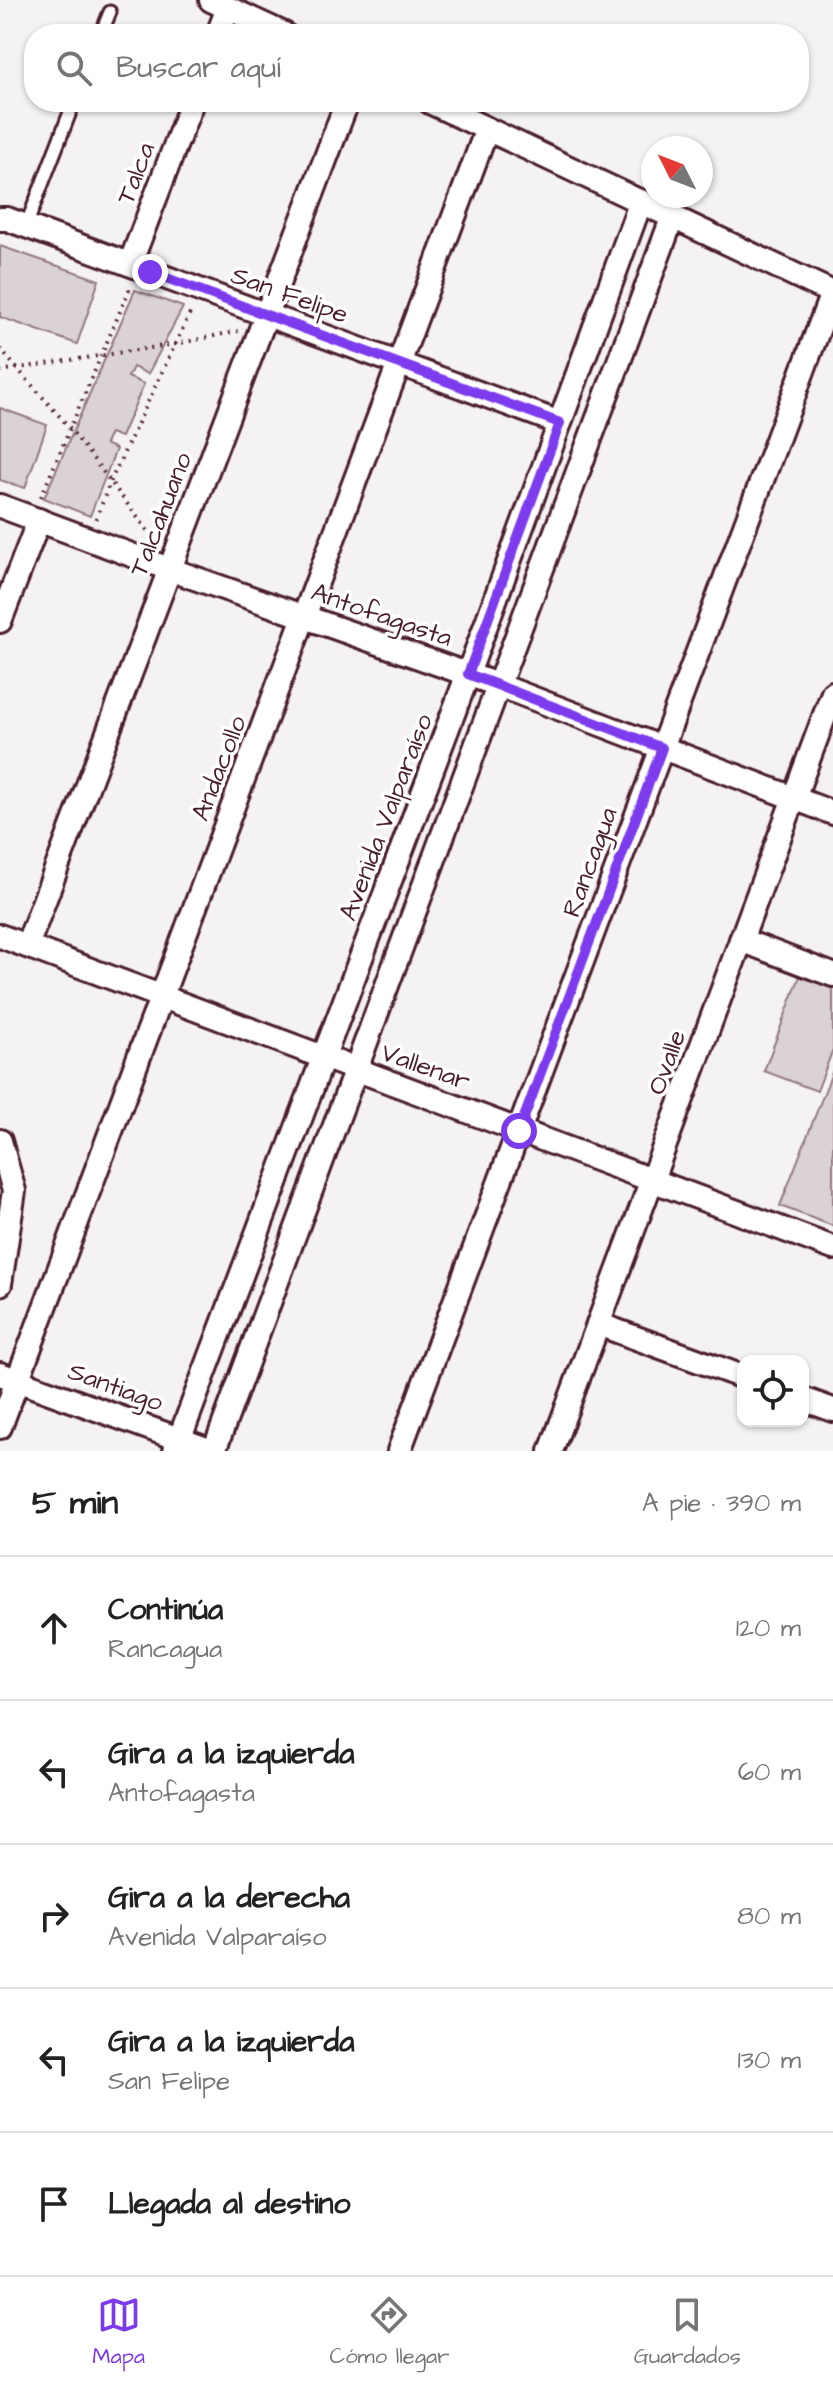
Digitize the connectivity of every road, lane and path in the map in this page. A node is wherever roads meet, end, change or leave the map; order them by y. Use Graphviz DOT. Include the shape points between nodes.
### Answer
graph roads {
  1 [pos="220,4"];
  2 [pos="110,12"];
  3 [pos="105,24"];
  4 [pos="219,24"];
  5 [pos="263,24"];
  6 [pos="70,112"];
  7 [pos="188,112"];
  8 [pos="343,112"];
  9 [pos="451,112"];
  10 [pos="487,129"];
  11 [pos="641,201"];
  12 [pos="656,208"];
  13 [pos="673,216"];
  14 [pos="0,219"];
  15 [pos="26,226"];
  16 [pos="131,274"];
  17 [pos="832,293"];
  18 [pos="193,307"];
  19 [pos="266,315"];
  20 [pos="242,330"];
  21 [pos="176,344"];
  22 [pos="0,349"];
  23 [pos="100,356"];
  24 [pos="399,364"];
  25 [pos="17,369"];
  26 [pos="0,371"];
  27 [pos="560,423"];
  28 [pos="69,427"];
  29 [pos="111,480"];
  30 [pos="0,506"];
  31 [pos="39,512"];
  32 [pos="95,522"];
  33 [pos="158,544"];
  34 [pos="169,569"];
  35 [pos="304,617"];
  36 [pos="0,621"];
  37 [pos="468,674"];
  38 [pos="498,685"];
  39 [pos="833,693"];
  40 [pos="662,748"];
  41 [pos="794,799"];
  42 [pos="833,813"];
  43 [pos="0,936"];
  44 [pos="741,940"];
  45 [pos="27,946"];
  46 [pos="833,975"];
  47 [pos="162,997"];
  48 [pos="324,1057"];
  49 [pos="355,1070"];
  50 [pos="519,1131"];
  51 [pos="0,1141"];
  52 [pos="652,1180"];
  53 [pos="833,1248"];
  54 [pos="0,1284"];
  55 [pos="598,1324"];
  56 [pos="737,1375"];
  57 [pos="9,1377"];
  58 [pos="809,1401"];
  59 [pos="833,1410"];
  60 [pos="0,1427"];
  61 [pos="178,1445"];
  62 [pos="213,1451"];
  63 [pos="399,1451"];
  64 [pos="551,1451"];
  1 -- 4 [label="street"];
  1 -- 5 [label="street"];
  2 -- 3 [label="lane"];
  6 -- 15 [label="lane"];
  7 -- 16 [label="street, Talca"];
  8 -- 19 [label="street, Talcahuano"];
  9 -- 10 [label="street"];
  10 -- 11 [label="street"];
  10 -- 24 [label="street, Andacollo"];
  11 -- 27 [label="street, Avenida Valparaíso"];
  12 -- 13 [label="street"];
  13 -- 17 [label="street"];
  13 -- 38 [label="street"];
  14 -- 15 [label="street, San Felipe"];
  15 -- 16 [label="street, San Felipe"];
  16 -- 19 [label="street, San Felipe"];
  16 -- 23 [label="path"];
  17 -- 40 [label="street, Rancagua"];
  18 -- 21 [label="path"];
  19 -- 24 [label="street, San Felipe"];
  19 -- 34 [label="street, Talcahuano"];
  20 -- 21 [label="path"];
  21 -- 23 [label="path"];
  21 -- 29 [label="path"];
  22 -- 25 [label="path"];
  23 -- 25 [label="path"];
  23 -- 28 [label="path"];
  24 -- 27 [label="street, San Felipe"];
  24 -- 35 [label="street, Andacollo"];
  25 -- 26 [label="path"];
  25 -- 28 [label="path"];
  27 -- 37 [label="street, Avenida Valparaíso"];
  28 -- 29 [label="path"];
  28 -- 31 [label="path"];
  29 -- 32 [label="path"];
  29 -- 33 [label="path"];
  30 -- 31 [label="street, Antofagasta"];
  31 -- 34 [label="street, Antofagasta"];
  31 -- 36 [label="street"];
  34 -- 35 [label="street, Antofagasta"];
  34 -- 45 [label="street, Talcahuano"];
  35 -- 37 [label="street, Antofagasta"];
  35 -- 47 [label="street, Andacollo"];
  37 -- 38 [label="street, Antofagasta"];
  37 -- 48 [label="street, Avenida Valparaíso"];
  38 -- 40 [label="street, Antofagasta"];
  38 -- 49 [label="street"];
  39 -- 41 [label="street, Ovalle"];
  40 -- 41 [label="street, Antofagasta"];
  40 -- 50 [label="street, Rancagua"];
  41 -- 42 [label="street, Antofagasta"];
  41 -- 44 [label="street, Ovalle"];
  43 -- 45 [label="street, Vallenar"];
  44 -- 46 [label="street"];
  44 -- 52 [label="street, Ovalle"];
  45 -- 47 [label="street, Vallenar"];
  47 -- 48 [label="street, Vallenar"];
  47 -- 57 [label="street, Andacollo"];
  48 -- 49 [label="street, Vallenar"];
  48 -- 61 [label="street, Avenida Valparaíso"];
  49 -- 50 [label="street, Vallenar"];
  49 -- 62 [label="street"];
  50 -- 52 [label="street, Vallenar"];
  50 -- 63 [label="street, Rancagua"];
  51 -- 54 [label="street" via="14,1191"];
  52 -- 53 [label="street, Vallenar"];
  52 -- 55 [label="street, Ovalle"];
  55 -- 56 [label="street"];
  55 -- 64 [label="street, Ovalle"];
  57 -- 60 [label="street, Andacollo"];
  57 -- 61 [label="street, Santiago"];
  58 -- 59 [label="street"];
  61 -- 62 [label="street, Santiago"];
}
